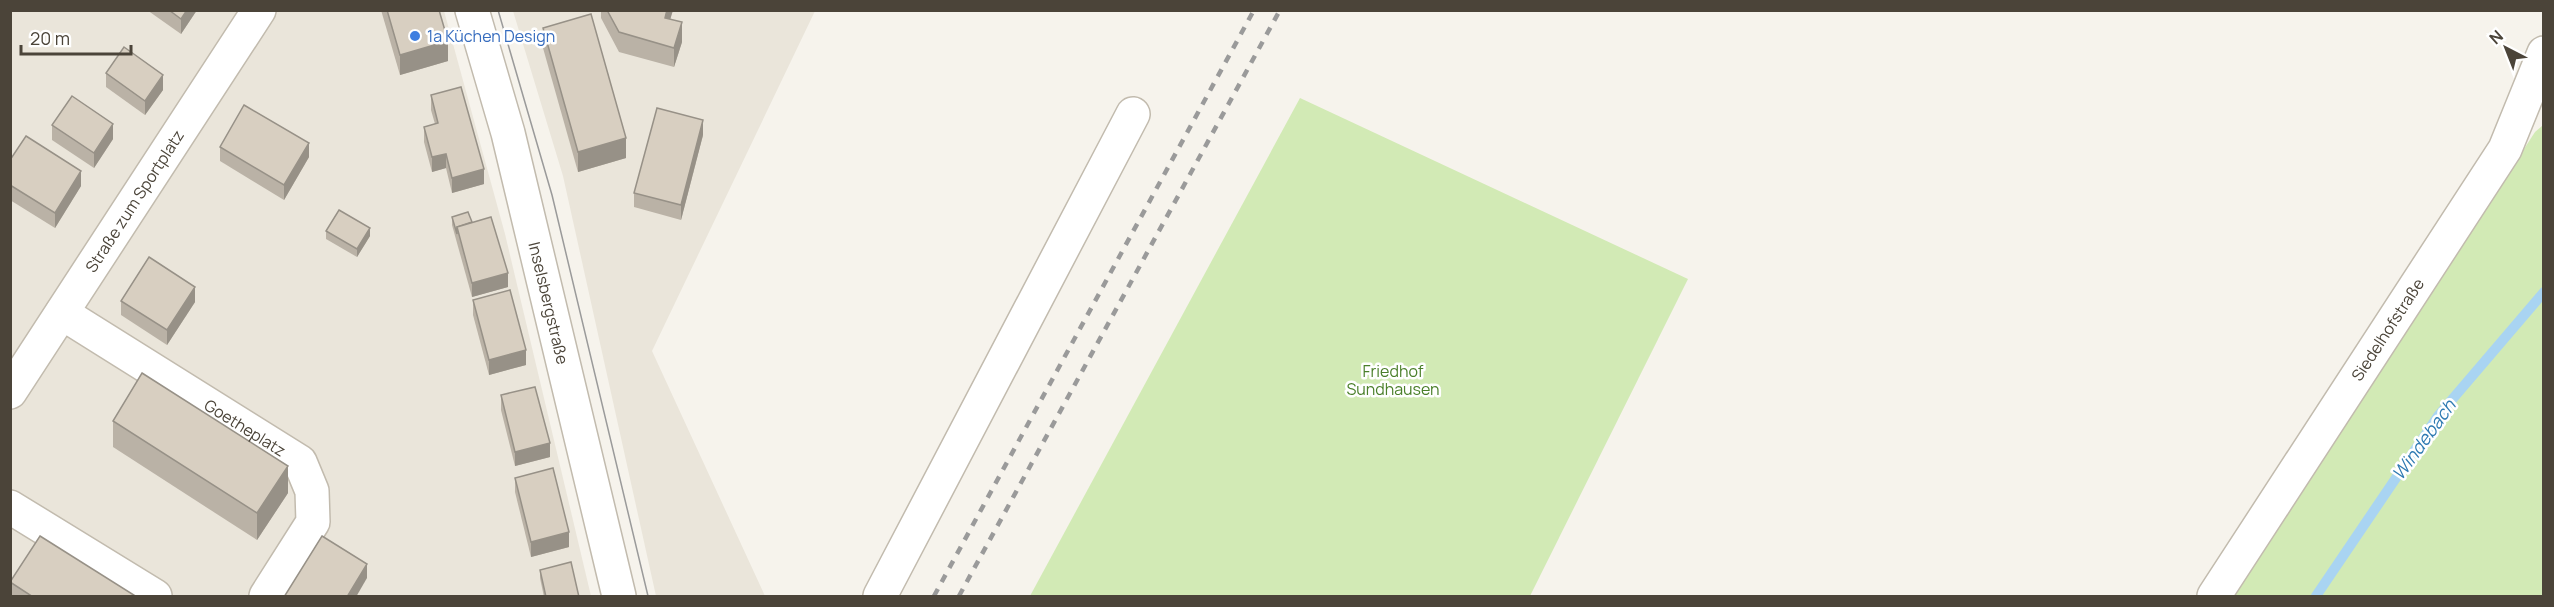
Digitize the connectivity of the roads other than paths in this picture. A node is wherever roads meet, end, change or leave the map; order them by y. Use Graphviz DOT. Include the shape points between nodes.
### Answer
graph roads {
  1 [pos="259,10"];
  2 [pos="472,10"];
  3 [pos="2544,53"];
  4 [pos="1133,114"];
  5 [pos="62,313"];
  6 [pos="10,392"];
  7 [pos="10,507"];
  8 [pos="155,597"];
  9 [pos="266,597"];
  10 [pos="619,597"];
  11 [pos="880,597"];
  12 [pos="2214,597"];
  1 -- 5 [label="street, Straße zum Sportplatz"];
  2 -- 10 [label="street, Inselsbergstraße" via="511,144"];
  3 -- 12 [label="street, Siedelhofstraße" via="2505,149"];
  4 -- 11 [label="street"];
  5 -- 6 [label="street, Straße zum Sportplatz"];
  5 -- 9 [label="street, Goetheplatz" via="300,462 312,491 313,522"];
  7 -- 8 [label="street"];
}
